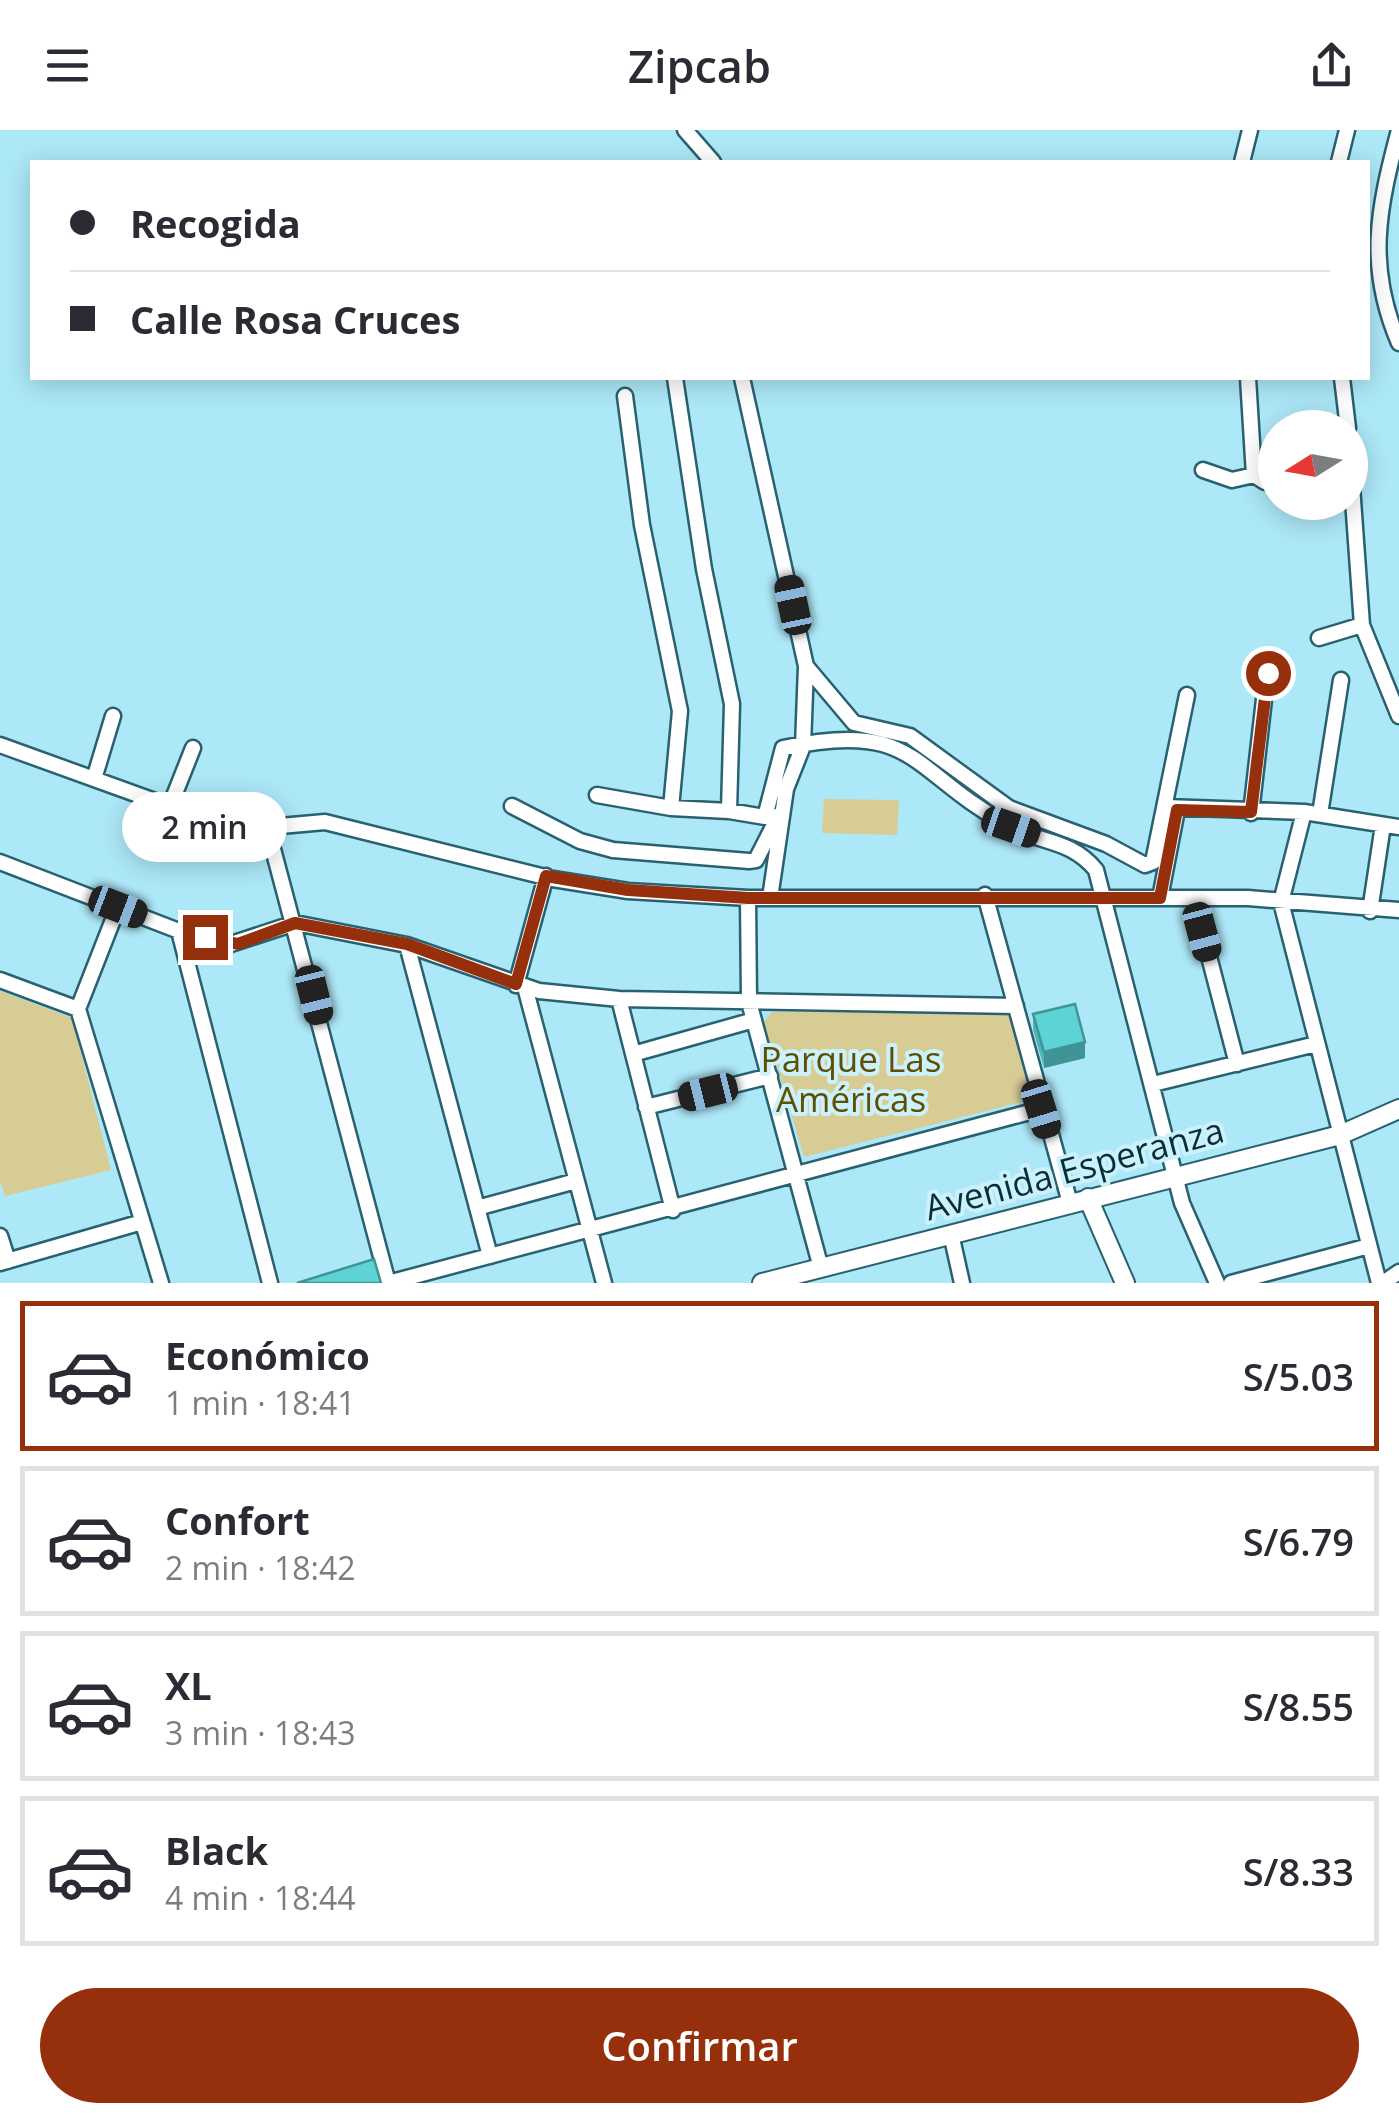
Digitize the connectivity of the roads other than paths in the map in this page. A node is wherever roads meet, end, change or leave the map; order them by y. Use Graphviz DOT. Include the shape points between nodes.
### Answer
graph roads {
  1 [pos="685,130"];
  2 [pos="1250,130"];
  3 [pos="1347,130"];
  4 [pos="1399,130"];
  5 [pos="711,160"];
  6 [pos="1242,160"];
  7 [pos="1340,160"];
  8 [pos="1399,343"];
  9 [pos="675,380"];
  10 [pos="742,380"];
  11 [pos="1248,380"];
  12 [pos="1342,380"];
  13 [pos="625,396"];
  14 [pos="1346,410"];
  15 [pos="1202,470"];
  16 [pos="1254,475"];
  17 [pos="1258,478"];
  18 [pos="1354,520"];
  19 [pos="1362,625"];
  20 [pos="1319,638"];
  21 [pos="806,666"];
  22 [pos="1268,673"];
  23 [pos="1340,680"];
  24 [pos="1187,695"];
  25 [pos="114,716"];
  26 [pos="1399,716"];
  27 [pos="0,745"];
  28 [pos="802,746"];
  29 [pos="193,748"];
  30 [pos="94,779"];
  31 [pos="596,796"];
  32 [pos="170,806"];
  33 [pos="512,806"];
  34 [pos="671,808"];
  35 [pos="1171,808"];
  36 [pos="782,810"];
  37 [pos="728,811"];
  38 [pos="1251,812"];
  39 [pos="1312,813"];
  40 [pos="1391,826"];
  41 [pos="268,834"];
  42 [pos="0,862"];
  43 [pos="546,876"];
  44 [pos="985,895"];
  45 [pos="1102,897"];
  46 [pos="748,898"];
  47 [pos="770,898"];
  48 [pos="1160,898"];
  49 [pos="1194,898"];
  50 [pos="1280,902"];
  51 [pos="118,907"];
  52 [pos="1370,911"];
  53 [pos="1399,911"];
  54 [pos="295,923"];
  55 [pos="179,931"];
  56 [pos="407,944"];
  57 [pos="0,980"];
  58 [pos="521,986"];
  59 [pos="619,999"];
  60 [pos="749,1002"];
  61 [pos="1016,1006"];
  62 [pos="78,1009"];
  63 [pos="754,1020"];
  64 [pos="1316,1044"];
  65 [pos="633,1054"];
  66 [pos="1238,1064"];
  67 [pos="770,1076"];
  68 [pos="1153,1084"];
  69 [pos="646,1107"];
  70 [pos="1041,1109"];
  71 [pos="1399,1109"];
  72 [pos="1340,1134"];
  73 [pos="798,1174"];
  74 [pos="1178,1175"];
  75 [pos="576,1181"];
  76 [pos="1079,1200"];
  77 [pos="477,1208"];
  78 [pos="672,1210"];
  79 [pos="142,1222"];
  80 [pos="589,1229"];
  81 [pos="951,1234"];
  82 [pos="0,1236"];
  83 [pos="1369,1246"];
  84 [pos="490,1256"];
  85 [pos="4,1262"];
  86 [pos="821,1268"];
  87 [pos="1399,1272"];
  88 [pos="161,1283"];
  89 [pos="270,1283"];
  90 [pos="388,1283"];
  91 [pos="604,1283"];
  92 [pos="762,1283"];
  93 [pos="962,1283"];
  94 [pos="1124,1283"];
  95 [pos="1217,1283"];
  96 [pos="1232,1283"];
  97 [pos="1381,1283"];
  1 -- 5 [label="street"];
  2 -- 6 [label="street"];
  3 -- 7 [label="street"];
  4 -- 8 [label="street" via="1376,245"];
  9 -- 37 [label="street" via="732,704"];
  10 -- 21 [label="street"];
  11 -- 16 [label="street"];
  12 -- 14 [label="street"];
  13 -- 34 [label="street" via="642,525 680,711"];
  15 -- 16 [label="street" via="1232,480"];
  16 -- 17 [label="street"];
  18 -- 19 [label="street"];
  19 -- 20 [label="street"];
  19 -- 26 [label="street"];
  21 -- 28 [label="street"];
  21 -- 35 [label="street" via="854,723 910,736 1009,808 1145,865 1153,862"];
  22 -- 38 [label="street"];
  23 -- 39 [label="street"];
  24 -- 35 [label="street"];
  25 -- 30 [label="street"];
  27 -- 30 [label="street"];
  28 -- 36 [label="street"];
  28 -- 37 [label="street" via="780,749 765,817"];
  28 -- 45 [label="street" via="858,738 888,742 1011,827 1081,851 1096,870"];
  29 -- 32 [label="street"];
  30 -- 32 [label="street"];
  31 -- 34 [label="street"];
  32 -- 41 [label="street"];
  33 -- 36 [label="street" via="612,850 750,861 764,849"];
  34 -- 37 [label="street"];
  35 -- 38 [label="street"];
  35 -- 48 [label="street"];
  36 -- 47 [label="street"];
  38 -- 39 [label="street"];
  39 -- 40 [label="street"];
  39 -- 50 [label="street"];
  40 -- 52 [label="street"];
  41 -- 43 [label="street" via="278,824 325,822"];
  41 -- 54 [label="street"];
  42 -- 51 [label="street"];
  43 -- 46 [label="street" via="628,890"];
  43 -- 58 [label="street"];
  44 -- 45 [label="street"];
  44 -- 47 [label="street"];
  44 -- 61 [label="street"];
  45 -- 48 [label="street"];
  45 -- 68 [label="street"];
  46 -- 47 [label="street"];
  46 -- 60 [label="street"];
  48 -- 49 [label="street"];
  49 -- 50 [label="street"];
  49 -- 66 [label="street"];
  50 -- 52 [label="street"];
  50 -- 64 [label="street"];
  51 -- 55 [label="street"];
  51 -- 62 [label="street"];
  52 -- 53 [label="street"];
  54 -- 55 [label="street" via="238,944"];
  54 -- 56 [label="street"];
  54 -- 90 [label="street"];
  55 -- 89 [label="street"];
  56 -- 58 [label="street"];
  56 -- 77 [label="street"];
  57 -- 62 [label="street"];
  58 -- 59 [label="street"];
  58 -- 75 [label="street"];
  59 -- 60 [label="street"];
  59 -- 65 [label="street"];
  60 -- 61 [label="street"];
  60 -- 63 [label="street"];
  61 -- 70 [label="street"];
  62 -- 79 [label="street"];
  63 -- 65 [label="street"];
  63 -- 67 [label="street"];
  64 -- 66 [label="street"];
  64 -- 72 [label="street"];
  65 -- 69 [label="street"];
  66 -- 68 [label="street"];
  67 -- 69 [label="street"];
  67 -- 73 [label="street"];
  68 -- 74 [label="street"];
  69 -- 78 [label="street"];
  70 -- 73 [label="street"];
  70 -- 76 [label="street"];
  71 -- 72 [label="street, Avenida Esperanza"];
  72 -- 74 [label="street, Avenida Esperanza"];
  72 -- 83 [label="street"];
  73 -- 78 [label="street"];
  73 -- 86 [label="street"];
  74 -- 76 [label="street, Avenida Esperanza"];
  74 -- 95 [label="street" via="1182,1203"];
  75 -- 77 [label="street"];
  75 -- 80 [label="street"];
  76 -- 81 [label="street, Avenida Esperanza"];
  76 -- 94 [label="street"];
  77 -- 84 [label="street"];
  78 -- 80 [label="street"];
  79 -- 85 [label="street"];
  79 -- 88 [label="street"];
  80 -- 84 [label="street"];
  80 -- 91 [label="street"];
  81 -- 86 [label="street, Avenida Esperanza"];
  81 -- 93 [label="street"];
  82 -- 85 [label="street"];
  83 -- 96 [label="street"];
  83 -- 97 [label="street"];
  84 -- 90 [label="street"];
  86 -- 92 [label="street, Avenida Esperanza"];
  87 -- 97 [label="street"];
}
